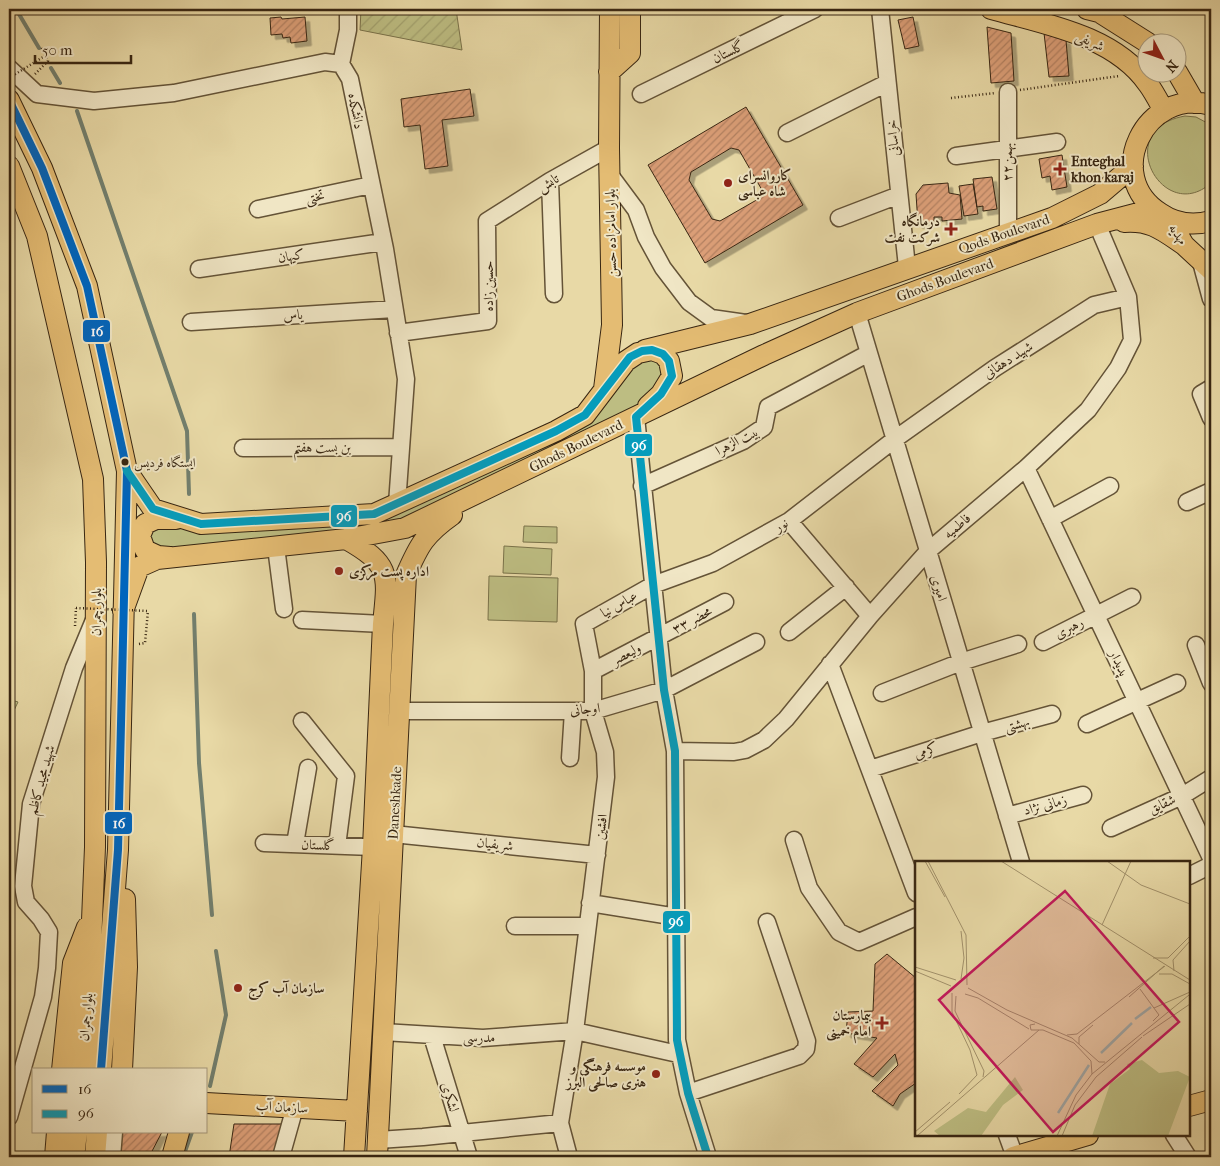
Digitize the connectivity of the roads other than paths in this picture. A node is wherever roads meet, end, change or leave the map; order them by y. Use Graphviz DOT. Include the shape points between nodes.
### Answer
graph roads {
  1 [pos="348,9"];
  2 [pos="610,9"];
  3 [pos="630,9"];
  4 [pos="815,9"];
  5 [pos="880,9"];
  6 [pos="991,9"];
  7 [pos="1087,9"];
  8 [pos="1138,37"];
  9 [pos="341,64"];
  10 [pos="9,68"];
  11 [pos="609,72"];
  12 [pos="1187,82"];
  13 [pos="887,83"];
  14 [pos="1008,92"];
  15 [pos="641,94"];
  16 [pos="9,100"];
  17 [pos="1206,102"];
  18 [pos="1164,110"];
  19 [pos="787,133"];
  20 [pos="1057,142"];
  21 [pos="609,148"];
  22 [pos="1006,149"];
  23 [pos="956,156"];
  24 [pos="9,166"];
  25 [pos="1133,166"];
  26 [pos="610,175"];
  27 [pos="550,181"];
  28 [pos="371,185"];
  29 [pos="899,195"];
  30 [pos="258,209"];
  31 [pos="1161,214"];
  32 [pos="839,218"];
  33 [pos="488,220"];
  34 [pos="1211,221"];
  35 [pos="1097,224"];
  36 [pos="1008,232"];
  37 [pos="383,242"];
  38 [pos="1184,245"];
  39 [pos="1206,266"];
  40 [pos="907,267"];
  41 [pos="199,270"];
  42 [pos="554,294"];
  43 [pos="1128,296"];
  44 [pos="1211,299"];
  45 [pos="394,308"];
  46 [pos="857,313"];
  47 [pos="191,322"];
  48 [pos="750,324"];
  49 [pos="398,333"];
  50 [pos="642,351"];
  51 [pos="869,353"];
  52 [pos="1211,388"];
  53 [pos="603,393"];
  54 [pos="636,417"];
  55 [pos="1211,418"];
  56 [pos="895,439"];
  57 [pos="243,448"];
  58 [pos="401,448"];
  59 [pos="1026,468"];
  60 [pos="127,471"];
  61 [pos="642,486"];
  62 [pos="1110,486"];
  63 [pos="492,487"];
  64 [pos="1211,491"];
  65 [pos="1187,502"];
  66 [pos="397,504"];
  67 [pos="180,519"];
  68 [pos="1050,519"];
  69 [pos="789,521"];
  70 [pos="346,539"];
  71 [pos="276,546"];
  72 [pos="928,551"];
  73 [pos="172,558"];
  74 [pos="653,585"];
  75 [pos="846,588"];
  76 [pos="1132,597"];
  77 [pos="725,602"];
  78 [pos="284,609"];
  79 [pos="123,611"];
  80 [pos="1096,615"];
  81 [pos="96,616"];
  82 [pos="870,616"];
  83 [pos="302,620"];
  84 [pos="383,624"];
  85 [pos="584,624"];
  86 [pos="790,632"];
  87 [pos="658,637"];
  88 [pos="756,642"];
  89 [pos="1043,642"];
  90 [pos="1018,644"];
  91 [pos="1196,645"];
  92 [pos="961,662"];
  93 [pos="830,664"];
  94 [pos="593,671"];
  95 [pos="1177,683"];
  96 [pos="1211,683"];
  97 [pos="664,690"];
  98 [pos="882,693"];
  99 [pos="1137,702"];
  100 [pos="400,711"];
  101 [pos="573,711"];
  102 [pos="593,711"];
  103 [pos="1052,714"];
  104 [pos="302,721"];
  105 [pos="1087,724"];
  106 [pos="982,733"];
  107 [pos="675,751"];
  108 [pos="570,758"];
  109 [pos="308,768"];
  110 [pos="870,770"];
  111 [pos="1211,778"];
  112 [pos="1083,795"];
  113 [pos="1182,796"];
  114 [pos="1007,816"];
  115 [pos="1111,828"];
  116 [pos="393,834"];
  117 [pos="794,840"];
  118 [pos="264,843"];
  119 [pos="295,844"];
  120 [pos="337,846"];
  121 [pos="373,847"];
  122 [pos="118,850"];
  123 [pos="598,855"];
  124 [pos="1211,858"];
  125 [pos="1021,861"];
  126 [pos="1211,866"];
  127 [pos="1190,876"];
  128 [pos="915,890"];
  129 [pos="590,904"];
  130 [pos="93,911"];
  131 [pos="677,916"];
  132 [pos="915,916"];
  133 [pos="767,922"];
  134 [pos="516,926"];
  135 [pos="587,926"];
  136 [pos="383,1032"];
  137 [pos="575,1032"];
  138 [pos="432,1036"];
  139 [pos="678,1054"];
  140 [pos="62,1068"];
  141 [pos="82,1068"];
  142 [pos="101,1068"];
  143 [pos="122,1068"];
  144 [pos="688,1093"];
  145 [pos="1211,1100"];
  146 [pos="208,1103"];
  147 [pos="1190,1106"];
  148 [pos="295,1107"];
  149 [pos="357,1111"];
  150 [pos="9,1117"];
  151 [pos="560,1123"];
  152 [pos="462,1133"];
  153 [pos="57,1134"];
  154 [pos="77,1134"];
  155 [pos="96,1134"];
  156 [pos="114,1134"];
  157 [pos="178,1134"];
  158 [pos="1007,1136"];
  159 [pos="1085,1136"];
  160 [pos="1175,1136"];
  161 [pos="377,1148"];
  162 [pos="55,1157"];
  163 [pos="74,1157"];
  164 [pos="95,1157"];
  165 [pos="112,1157"];
  166 [pos="172,1157"];
  167 [pos="281,1157"];
  168 [pos="354,1157"];
  169 [pos="469,1157"];
  170 [pos="569,1157"];
  171 [pos="708,1157"];
  172 [pos="1014,1157"];
  173 [pos="1188,1157"];
  1 -- 9 [label="street" via="348,30"];
  2 -- 11 [label="main road, بلوار امامزاده حسن"];
  3 -- 11 [label="main road" via="630,53"];
  4 -- 15 [label="street, گلستان"];
  5 -- 13 [label="street, خراسانی"];
  6 -- 18 [label="main road, شریفی" via="1086,37 1121,57 1147,82"];
  7 -- 8 [label="main road, شریفی" via="1100,12"];
  9 -- 10 [label="street" via="325,62 174,93 94,101 37,94"];
  9 -- 28 [label="street, دانشکده" via="350,78"];
  11 -- 21 [label="main road, بلوار امامزاده حسن"];
  12 -- 17 [label="main road"];
  13 -- 19 [label="street"];
  13 -- 29 [label="street, خراسانی"];
  14 -- 22 [label="street, ۲۲بهمن"];
  16 -- 60 [label="main road, بلوار چمران" via="42,168 87,286"];
  17 -- 18 [label="main road" via="1179,104"];
  18 -- 25 [label="main road" via="1141,134 1134,149"];
  20 -- 22 [label="street"];
  21 -- 26 [label="main road, بلوار امامزاده حسن"];
  21 -- 27 [label="street, تابش"];
  22 -- 23 [label="street"];
  22 -- 36 [label="street, ۲۲بهمن"];
  24 -- 81 [label="main road, بلوار چمران" via="37,236 93,479"];
  25 -- 31 [label="main road, مهدیه" via="1135,181 1143,197"];
  25 -- 36 [label="main road, Qods Boulevard" via="1100,194 1052,218"];
  26 -- 48 [label="street" via="636,210 646,238 663,268 689,302 711,318"];
  26 -- 53 [label="main road, بلوار امامزاده حسن" via="612,325"];
  27 -- 33 [label="street, تابش"];
  27 -- 42 [label="street"];
  28 -- 30 [label="street, تختی"];
  28 -- 37 [label="street, دانشکده"];
  29 -- 32 [label="street"];
  29 -- 40 [label="street, خراسانی"];
  31 -- 34 [label="main road" via="1184,223"];
  31 -- 35 [label="main road, Ghods Boulevard"];
  31 -- 38 [label="main road, مهدیه"];
  33 -- 49 [label="street, حسین زاده" via="488,321"];
  35 -- 38 [label="main road" via="1141,221 1158,227"];
  35 -- 43 [label="street, فاطمیه"];
  35 -- 46 [label="main road, Ghods Boulevard"];
  36 -- 40 [label="main road, Qods Boulevard"];
  37 -- 41 [label="street, کیهان"];
  37 -- 45 [label="street, دانشکده"];
  38 -- 39 [label="main road, مهدیه"];
  39 -- 44 [label="street"];
  40 -- 48 [label="main road, Qods Boulevard"];
  43 -- 56 [label="street, شهید دهقانی" via="1094,305 995,368"];
  43 -- 59 [label="street, فاطمیه" via="1132,340 1118,368 1088,410"];
  45 -- 47 [label="street, یاس"];
  45 -- 49 [label="street, دانشکده"];
  46 -- 51 [label="street, امیری"];
  46 -- 54 [label="main road, Ghods Boulevard"];
  48 -- 50 [label="main road, Qods Boulevard"];
  49 -- 58 [label="street, دانشکده" via="406,379"];
  50 -- 53 [label="main road" via="626,362"];
  50 -- 54 [label="main road" via="652,350 666,357 672,376 661,394"];
  51 -- 56 [label="street, امیری"];
  51 -- 61 [label="street, بیت الزهرا" via="768,407 764,428 742,441"];
  52 -- 55 [label="street" via="1200,394"];
  53 -- 66 [label="main road" via="585,415 556,431"];
  54 -- 61 [label="street"];
  54 -- 63 [label="main road, Ghods Boulevard"];
  56 -- 69 [label="street, نور"];
  56 -- 72 [label="street, امیری"];
  57 -- 58 [label="street, بن بست هفتم"];
  58 -- 66 [label="street, دانشکده"];
  59 -- 68 [label="street, پدیدار"];
  59 -- 72 [label="street, فاطمیه"];
  60 -- 67 [label="main road" via="153,509"];
  60 -- 79 [label="main road, بلوار چمران"];
  61 -- 74 [label="street"];
  62 -- 68 [label="street"];
  63 -- 70 [label="main road, Ghods Boulevard" via="405,528"];
  63 -- 100 [label="main road, Daneshkade" via="436,526 418,546 406,575"];
  64 -- 65 [label="street"];
  66 -- 67 [label="main road" via="374,514 201,524"];
  67 -- 73 [label="main road" via="156,519 145,524 140,536 145,550"];
  68 -- 80 [label="street, پدیدار"];
  69 -- 74 [label="street, نور" via="713,563"];
  69 -- 75 [label="street"];
  70 -- 71 [label="main road, Ghods Boulevard"];
  70 -- 84 [label="main road, Daneshkade" via="370,553 384,569 387,590"];
  71 -- 73 [label="main road, Ghods Boulevard"];
  71 -- 78 [label="street"];
  72 -- 82 [label="street, فاطمیه"];
  72 -- 92 [label="street, امیری"];
  73 -- 79 [label="main road, Ghods Boulevard" via="157,559 138,567"];
  74 -- 85 [label="street, عباس نیا"];
  74 -- 87 [label="street"];
  75 -- 82 [label="street"];
  75 -- 86 [label="street"];
  76 -- 80 [label="street, رهبری"];
  77 -- 87 [label="street, محضر ۳۳"];
  79 -- 122 [label="main road, بلوار چمران"];
  80 -- 89 [label="street, رهبری"];
  80 -- 99 [label="street, پدیدار"];
  81 -- 130 [label="main road, بلوار چمران"];
  81 -- 150 [label="street, شهید مجید کاظم" via="74,668 31,804 23,886 26,902 49,932 47,968 43,997"];
  82 -- 93 [label="street, فاطمیه"];
  83 -- 84 [label="street"];
  84 -- 121 [label="main road, Daneshkade"];
  85 -- 94 [label="street, افشین"];
  87 -- 94 [label="street, ولیعصر"];
  87 -- 97 [label="street"];
  88 -- 97 [label="street, اوجانی"];
  90 -- 92 [label="street"];
  91 -- 96 [label="street"];
  92 -- 98 [label="street"];
  92 -- 106 [label="street, امیری"];
  93 -- 107 [label="street, فاطمیه" via="786,719 764,740 734,752"];
  93 -- 110 [label="street"];
  94 -- 102 [label="street, افشین"];
  95 -- 99 [label="street"];
  97 -- 102 [label="street, اوجانی"];
  97 -- 107 [label="street"];
  99 -- 105 [label="street"];
  99 -- 113 [label="street, پدیدار"];
  100 -- 101 [label="street, اوجانی"];
  100 -- 116 [label="main road, Daneshkade"];
  101 -- 102 [label="street, اوجانی"];
  101 -- 108 [label="street"];
  102 -- 123 [label="street, افشین" via="605,752 606,777"];
  103 -- 106 [label="street, بهشتی"];
  104 -- 120 [label="street" via="346,776"];
  106 -- 110 [label="street, کرمی"];
  106 -- 114 [label="street, امیری"];
  107 -- 131 [label="street"];
  109 -- 119 [label="street"];
  110 -- 128 [label="street"];
  111 -- 113 [label="street, شقایق"];
  112 -- 114 [label="street, زمانی نژاد"];
  113 -- 115 [label="street, شقایق"];
  113 -- 124 [label="street, پدیدار"];
  114 -- 125 [label="street, امیری"];
  116 -- 123 [label="street, شریفیان"];
  116 -- 136 [label="main road, Daneshkade"];
  117 -- 132 [label="street" via="809,888 839,932 859,942"];
  118 -- 119 [label="street, گلستان"];
  119 -- 120 [label="street, گلستان"];
  120 -- 121 [label="street, گلستان"];
  121 -- 149 [label="main road, Daneshkade"];
  122 -- 142 [label="main road, بلوار چمران"];
  122 -- 143 [label="main road" via="125,905 127,967"];
  123 -- 129 [label="street, افشین"];
  126 -- 127 [label="street"];
  129 -- 131 [label="street"];
  129 -- 135 [label="street, افشین"];
  130 -- 140 [label="main road" via="73,963"];
  130 -- 141 [label="main road, بلوار چمران"];
  131 -- 139 [label="street"];
  133 -- 144 [label="street" via="807,1041 806,1049 799,1056"];
  134 -- 135 [label="street"];
  135 -- 137 [label="street, افشین"];
  136 -- 138 [label="street, مدرسی"];
  136 -- 161 [label="main road, Daneshkade"];
  137 -- 138 [label="street, مدرسی" via="482,1038"];
  137 -- 139 [label="street, مدرسی"];
  137 -- 151 [label="street"];
  138 -- 152 [label="street, لشکری"];
  139 -- 144 [label="street"];
  144 -- 171 [label="street"];
  145 -- 147 [label="main road"];
  146 -- 148 [label="main road, سازمان آب"];
  148 -- 149 [label="main road, سازمان آب"];
  148 -- 167 [label="street"];
  149 -- 168 [label="main road, Daneshkade"];
  151 -- 152 [label="street"];
  151 -- 170 [label="street"];
  152 -- 161 [label="street"];
  152 -- 169 [label="street, لشکری"];
  153 -- 162 [label="main road"];
  154 -- 163 [label="main road"];
  155 -- 164 [label="main road"];
  156 -- 165 [label="street"];
  157 -- 166 [label="main road"];
  158 -- 172 [label="street"];
  159 -- 172 [label="main road"];
  160 -- 173 [label="street"];
}
